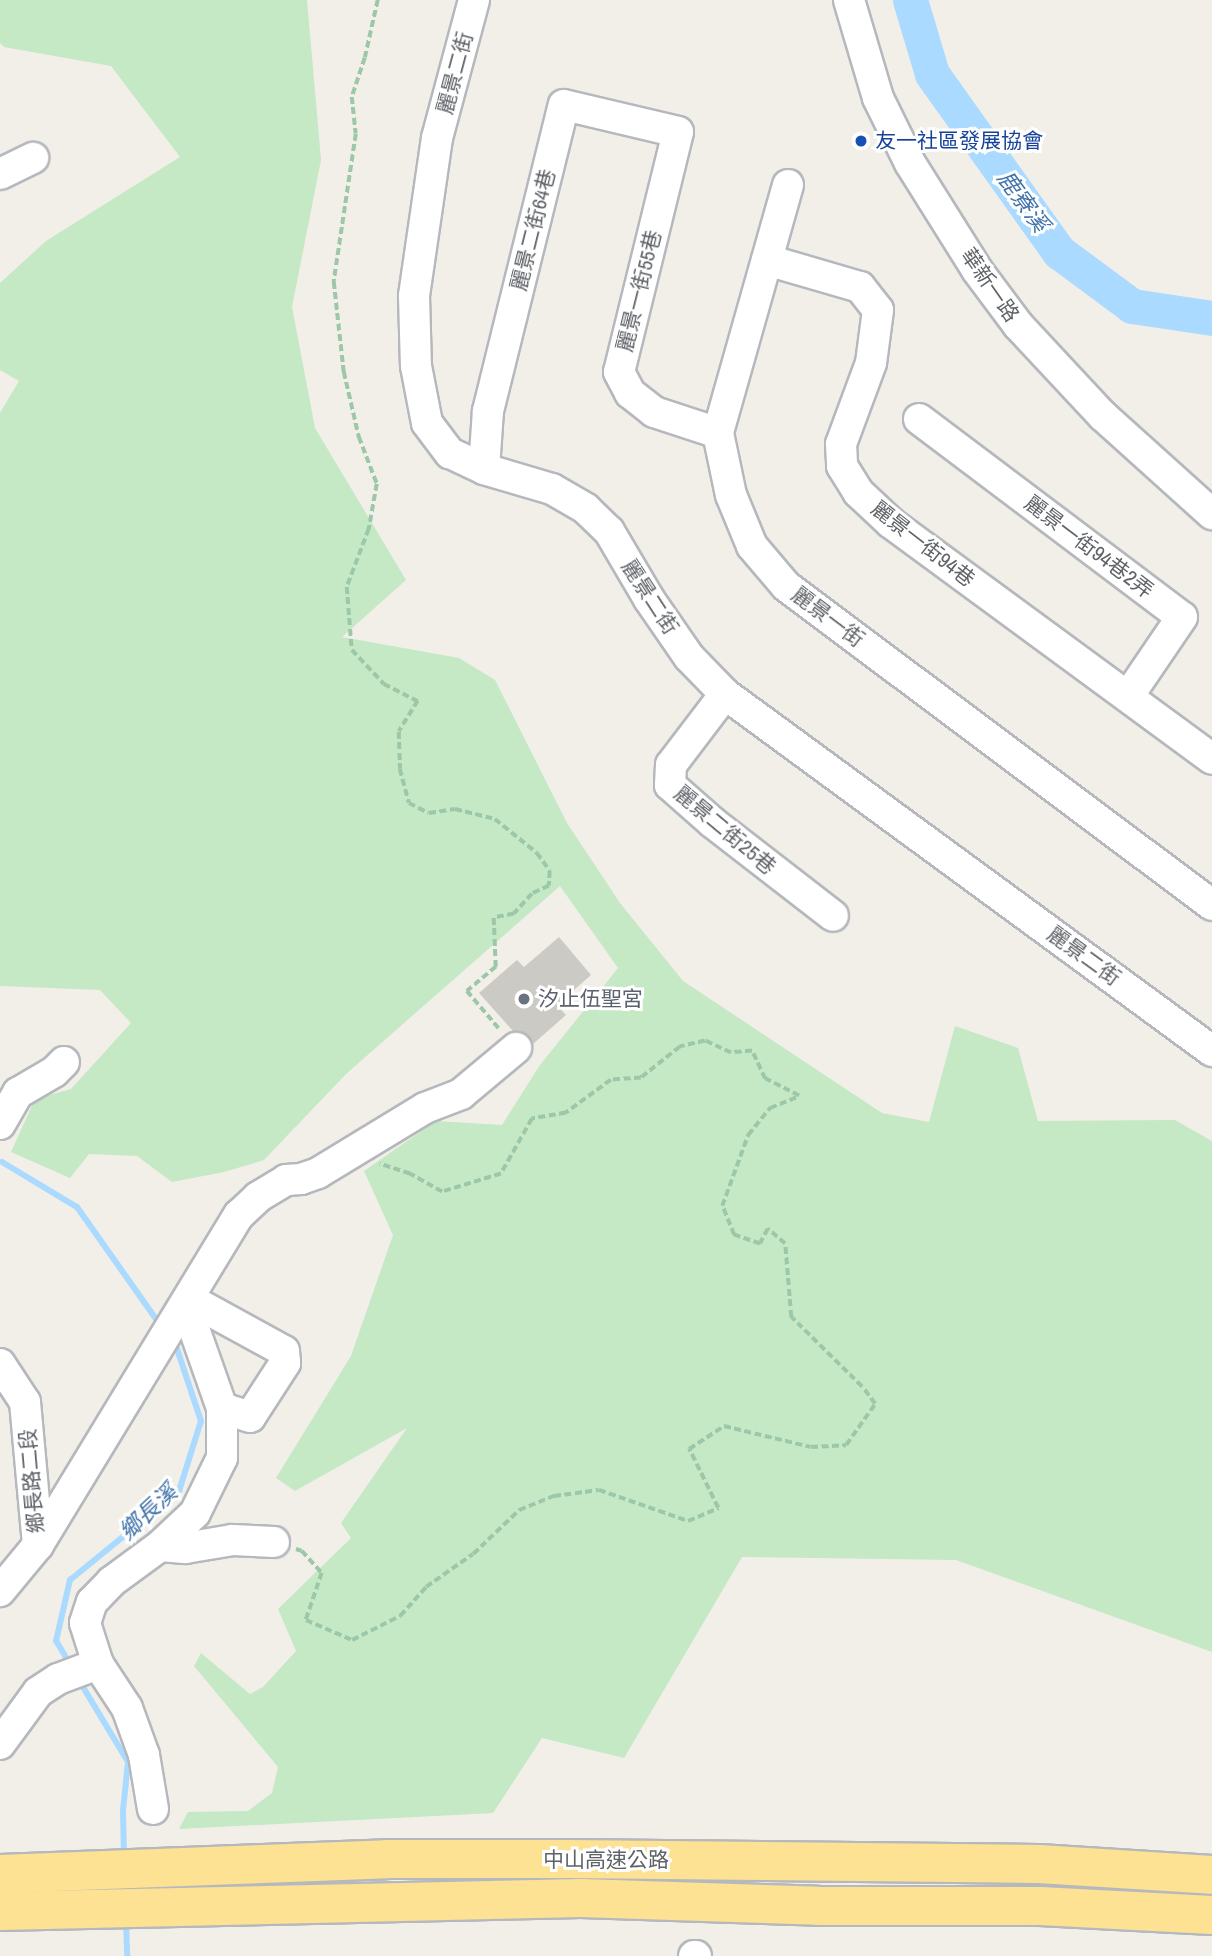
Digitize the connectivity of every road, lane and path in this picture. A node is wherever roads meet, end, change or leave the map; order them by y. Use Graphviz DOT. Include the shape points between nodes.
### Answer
graph roads {
  1 [pos="378,0"];
  2 [pos="474,0"];
  3 [pos="849,0"];
  4 [pos="678,132"];
  5 [pos="33,158"];
  6 [pos="0,174"];
  7 [pos="788,185"];
  8 [pos="767,260"];
  9 [pos="919,419"];
  10 [pos="718,433"];
  11 [pos="484,470"];
  12 [pos="1212,514"];
  13 [pos="725,694"];
  14 [pos="1129,695"];
  15 [pos="1212,759"];
  16 [pos="1212,905"];
  17 [pos="833,916"];
  18 [pos="516,1048"];
  19 [pos="1212,1051"];
  20 [pos="64,1062"];
  21 [pos="0,1124"];
  22 [pos="353,1154"];
  23 [pos="186,1304"];
  24 [pos="0,1364"];
  25 [pos="222,1408"];
  26 [pos="274,1542"];
  27 [pos="38,1545"];
  28 [pos="160,1546"];
  29 [pos="0,1591"];
  30 [pos="97,1664"];
  31 [pos="0,1744"];
  32 [pos="153,1809"];
  33 [pos="0,1874"];
  34 [pos="1212,1875"];
  35 [pos="0,1911"];
  36 [pos="1212,1915"];
  1 -- 18 [label="path" via="352,97 356,134 334,282 344,372 359,436 377,484 369,528 347,587 352,650 384,684 418,701 400,732 400,769 409,803 429,813 455,809 495,819 537,853 550,871 549,886 532,894 514,914 494,918 496,967 467,991"];
  2 -- 11 [label="street, 麗景二街" via="437,138 414,296 416,366 428,423 450,453"];
  3 -- 12 [label="street, 華新一路" via="878,97 910,163 977,270 1018,325 1103,416"];
  4 -- 10 [label="street, 麗景一街55巷" via="618,372 630,393 654,412"];
  4 -- 11 [label="street, 麗景二街64巷" via="564,105 488,411"];
  5 -- 6 [label="street"];
  7 -- 8 [label="street, 麗景一街"];
  8 -- 10 [label="street, 麗景一街"];
  8 -- 14 [label="street, 麗景一街94巷" via="860,287 878,310 871,362 841,444 842,466 858,492 891,523"];
  9 -- 14 [label="street, 麗景一街94巷2弄" via="1182,617"];
  10 -- 16 [label="street, 麗景一街" via="731,495 751,546 786,586"];
  11 -- 13 [label="street, 麗景二街" via="552,489 586,509 609,531 689,657"];
  13 -- 17 [label="street, 麗景二街25巷" via="671,765 670,785"];
  13 -- 19 [label="street, 麗景二街"];
  14 -- 15 [label="street, 麗景一街94巷"];
  18 -- 22 [label="street" via="461,1094 425,1108"];
  20 -- 21 [label="street" via="18,1093"];
  22 -- 23 [label="street" via="301,1179 286,1180 258,1197 239,1215"];
  22 -- 26 [label="path" via="410,1174 442,1192 501,1174 532,1119 566,1113 611,1080 641,1078 680,1046 705,1041 731,1053 752,1051 765,1079 799,1096 770,1108 748,1135 722,1206 734,1235 760,1244 768,1229 785,1244 791,1317 875,1404 846,1445 811,1447 724,1426 689,1449 718,1508 688,1521 599,1490 554,1496 519,1510 473,1554 426,1587 400,1616 352,1640 306,1620 322,1573 302,1551"];
  23 -- 25 [label="street"];
  23 -- 25 [label="street" via="284,1351 285,1363 250,1417"];
  23 -- 27 [label="street"];
  24 -- 27 [label="street, 鄉長路二段" via="25,1402"];
  25 -- 28 [label="street" via="222,1458 209,1489 195,1513"];
  26 -- 28 [label="street"];
  27 -- 29 [label="street, 鄉長路二段"];
  28 -- 30 [label="street" via="92,1602 85,1623"];
  30 -- 31 [label="street" via="38,1692"];
  30 -- 32 [label="street" via="127,1708 144,1755"];
  33 -- 34 [label="highway, 中山高速公路" via="387,1859 570,1859 1039,1864"];
  35 -- 36 [label="highway, 中山高速公路" via="581,1898 818,1906 1040,1906"];
}
